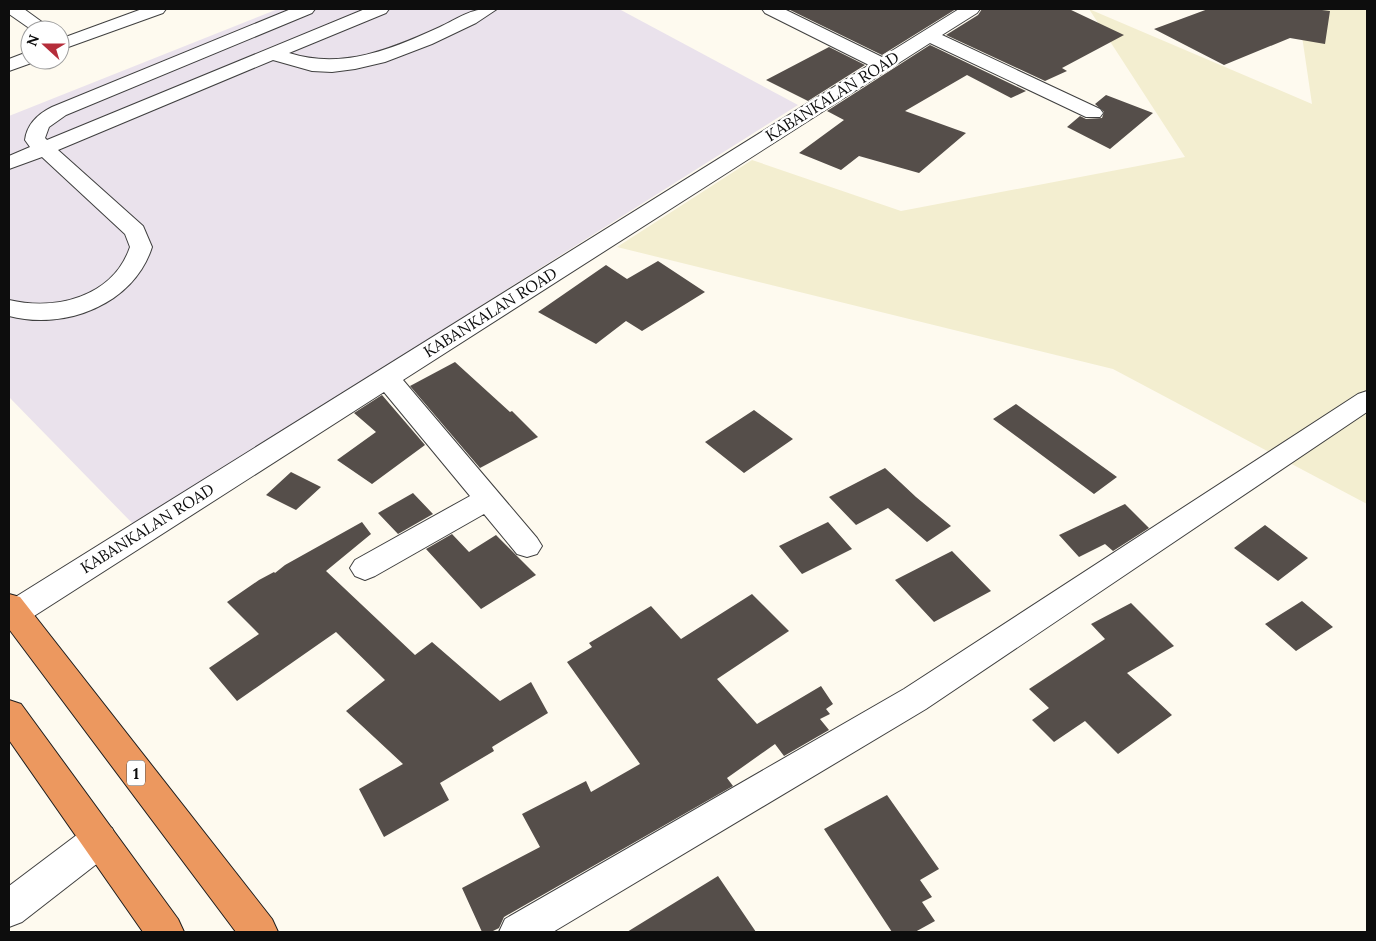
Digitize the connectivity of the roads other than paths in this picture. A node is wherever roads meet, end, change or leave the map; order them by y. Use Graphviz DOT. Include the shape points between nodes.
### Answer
graph roads {
  1 [pos="13,9"];
  2 [pos="156,9"];
  3 [pos="306,9"];
  4 [pos="380,9"];
  5 [pos="488,9"];
  6 [pos="771,9"];
  7 [pos="957,12"];
  8 [pos="29,20"];
  9 [pos="928,35"];
  10 [pos="70,40"];
  11 [pos="271,54"];
  12 [pos="882,64"];
  13 [pos="1093,113"];
  14 [pos="44,148"];
  15 [pos="9,163"];
  16 [pos="9,308"];
  17 [pos="386,377"];
  18 [pos="1367,400"];
  19 [pos="488,499"];
  20 [pos="527,546"];
  21 [pos="365,568"];
  22 [pos="10,612"];
  23 [pos="9,714"];
  24 [pos="99,840"];
  25 [pos="9,909"];
  26 [pos="165,932"];
  27 [pos="259,932"];
  28 [pos="518,932"];
  1 -- 8 [label="street"];
  2 -- 10 [label="street"];
  3 -- 14 [label="street" via="54,114 35,132 35,140"];
  4 -- 11 [label="street"];
  5 -- 11 [label="street" via="373,60 342,66 312,65"];
  6 -- 12 [label="street"];
  7 -- 9 [label="street, KABANKALAN ROAD"];
  9 -- 12 [label="street, KABANKALAN ROAD"];
  9 -- 13 [label="street"];
  11 -- 14 [label="street"];
  12 -- 17 [label="street, KABANKALAN ROAD"];
  14 -- 15 [label="street"];
  14 -- 16 [label="street" via="135,231 141,247 134,266 118,284 75,308 43,313"];
  17 -- 19 [label="street"];
  17 -- 22 [label="street, KABANKALAN ROAD"];
  18 -- 28 [label="street" via="915,699"];
  19 -- 20 [label="street"];
  19 -- 21 [label="street"];
  22 -- 27 [label="highway, 1"];
  23 -- 24 [label="highway"];
  24 -- 25 [label="street"];
  24 -- 26 [label="highway"];
}
